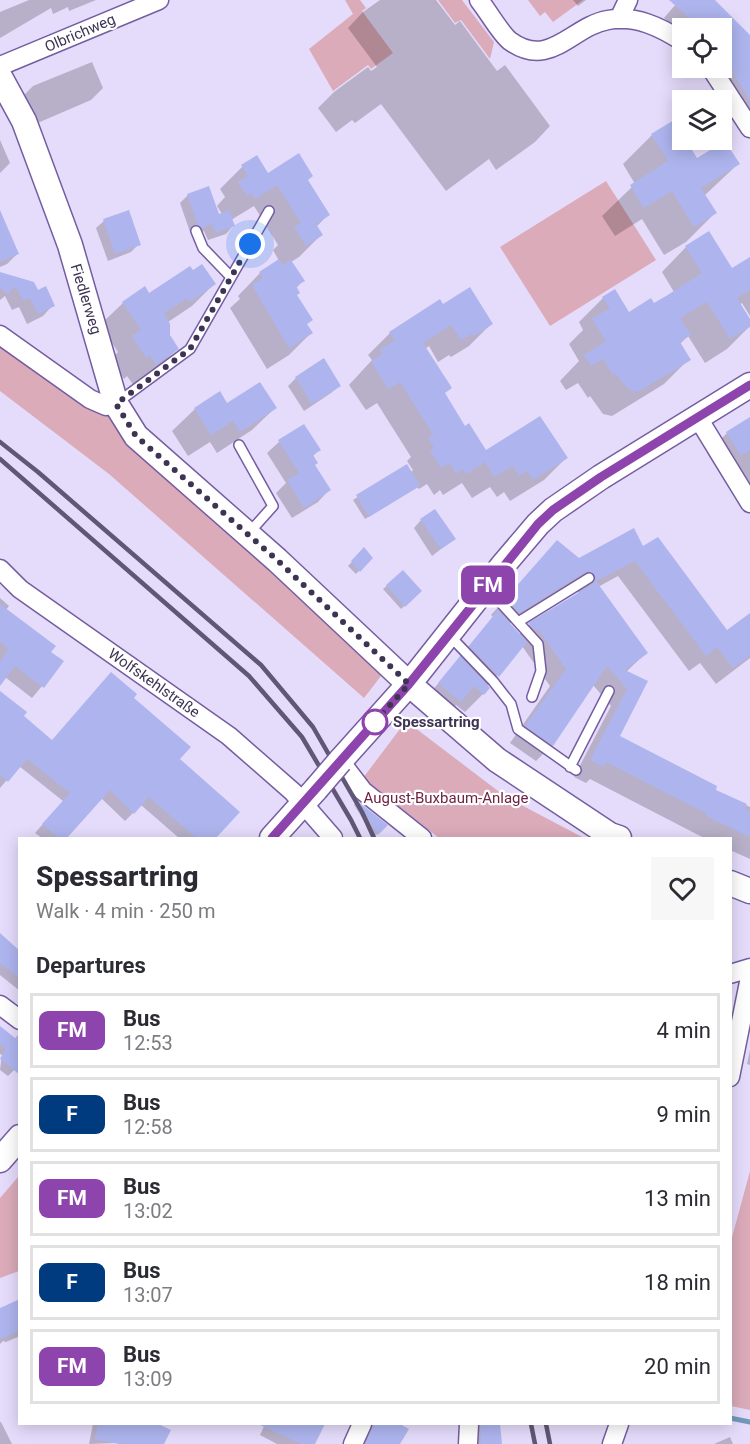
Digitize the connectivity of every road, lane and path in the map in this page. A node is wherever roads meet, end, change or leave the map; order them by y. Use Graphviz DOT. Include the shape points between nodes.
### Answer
graph roads {
  1 [pos="159,0"];
  2 [pos="479,0"];
  3 [pos="628,0"];
  4 [pos="620,19"];
  5 [pos="672,36"];
  6 [pos="0,66"];
  7 [pos="0,77"];
  8 [pos="718,78"];
  9 [pos="0,103"];
  10 [pos="750,128"];
  11 [pos="38,161"];
  12 [pos="269,211"];
  13 [pos="196,231"];
  14 [pos="231,277"];
  15 [pos="0,334"];
  16 [pos="750,385"];
  17 [pos="116,404"];
  18 [pos="698,418"];
  19 [pos="239,445"];
  20 [pos="750,503"];
  21 [pos="248,534"];
  22 [pos="0,569"];
  23 [pos="590,578"];
  24 [pos="484,589"];
  25 [pos="518,622"];
  26 [pos="449,635"];
  27 [pos="409,684"];
  28 [pos="609,691"];
  29 [pos="532,697"];
  30 [pos="340,761"];
  31 [pos="309,796"];
  32 [pos="273,837"];
  33 [pos="332,837"];
  34 [pos="421,837"];
  35 [pos="616,837"];
  36 [pos="732,884"];
  37 [pos="750,891"];
  38 [pos="750,968"];
  39 [pos="732,973"];
  40 [pos="750,977"];
  41 [pos="0,1005"];
  42 [pos="18,1018"];
  43 [pos="732,1067"];
  44 [pos="18,1139"];
  45 [pos="0,1160"];
  46 [pos="362,1425"];
  47 [pos="468,1425"];
  48 [pos="618,1425"];
  49 [pos="353,1444"];
  50 [pos="468,1444"];
  51 [pos="612,1444"];
  1 -- 6 [label="street, Olbrichweg"];
  2 -- 4 [label="street" via="509,40 533,50 549,50 595,25"];
  3 -- 4 [label="street"];
  4 -- 5 [label="street" via="651,24"];
  7 -- 11 [label="main road, Fiedlerweg" via="24,121"];
  8 -- 10 [label="street"];
  9 -- 11 [label="main road, Fiedlerweg"];
  11 -- 17 [label="main road, Fiedlerweg" via="70,244"];
  12 -- 14 [label="lane"];
  13 -- 14 [label="lane" via="203,248"];
  14 -- 17 [label="lane" via="190,349"];
  15 -- 17 [label="street" via="90,399 106,406"];
  16 -- 18 [label="main road"];
  17 -- 21 [label="main road, Fiedlerweg" via="136,436"];
  18 -- 20 [label="street"];
  18 -- 24 [label="main road" via="553,510"];
  19 -- 21 [label="lane" via="273,506"];
  21 -- 27 [label="main road"];
  22 -- 31 [label="street, Wolfskehlstraße" via="20,589"];
  23 -- 25 [label="lane"];
  24 -- 25 [label="lane"];
  24 -- 26 [label="main road"];
  25 -- 29 [label="lane" via="538,644 541,671"];
  26 -- 27 [label="main road"];
  26 -- 28 [label="lane" via="511,704 518,729 573,768"];
  27 -- 30 [label="main road"];
  27 -- 35 [label="main road" via="497,760"];
  30 -- 31 [label="main road, bridge"];
  30 -- 34 [label="street" via="363,791"];
  31 -- 32 [label="main road"];
  31 -- 33 [label="street, Wolfskehlstraße"];
  36 -- 37 [label="main road"];
  38 -- 39 [label="street"];
  40 -- 43 [label="street"];
  41 -- 42 [label="street"];
  44 -- 45 [label="main road"];
  46 -- 49 [label="street"];
  47 -- 50 [label="street"];
  48 -- 51 [label="street"];
}
